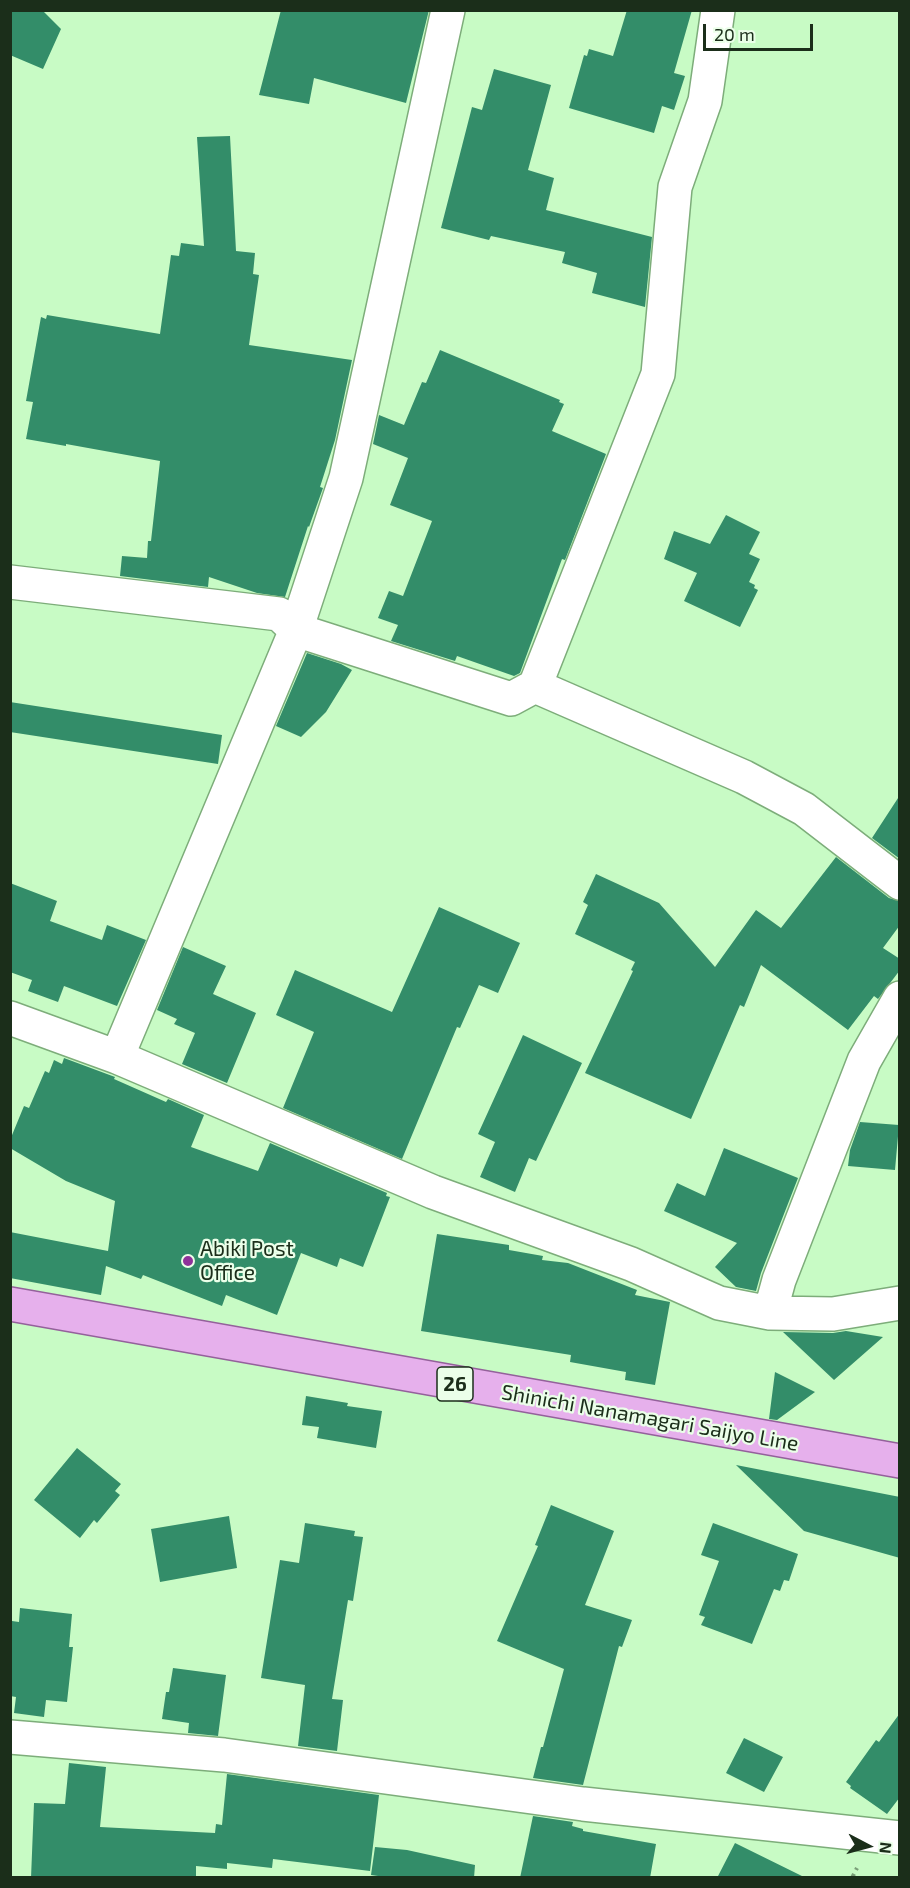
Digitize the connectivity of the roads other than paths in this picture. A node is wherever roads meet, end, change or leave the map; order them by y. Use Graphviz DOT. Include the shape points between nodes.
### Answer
graph roads {
  1 [pos="448,10"];
  2 [pos="718,10"];
  3 [pos="10,582"];
  4 [pos="296,630"];
  5 [pos="535,686"];
  6 [pos="900,883"];
  7 [pos="900,998"];
  8 [pos="10,1018"];
  9 [pos="117,1057"];
  10 [pos="900,1303"];
  11 [pos="10,1305"];
  12 [pos="770,1313"];
  13 [pos="900,1461"];
  14 [pos="10,1737"];
  15 [pos="900,1838"];
  1 -- 4 [label="street" via="346,478"];
  2 -- 5 [label="street" via="705,101 675,187 658,374"];
  3 -- 4 [label="street" via="279,614"];
  4 -- 5 [label="street" via="511,699"];
  4 -- 9 [label="street"];
  5 -- 6 [label="street" via="744,777 804,809"];
  7 -- 12 [label="street" via="864,1060 778,1280"];
  8 -- 9 [label="street"];
  9 -- 12 [label="street" via="433,1192 631,1264 719,1303"];
  10 -- 12 [label="street" via="833,1314"];
  11 -- 13 [label="main road, Shinichi Nanamagari Saijyo Line / 26"];
  14 -- 15 [label="street" via="224,1755 583,1804"];
}
